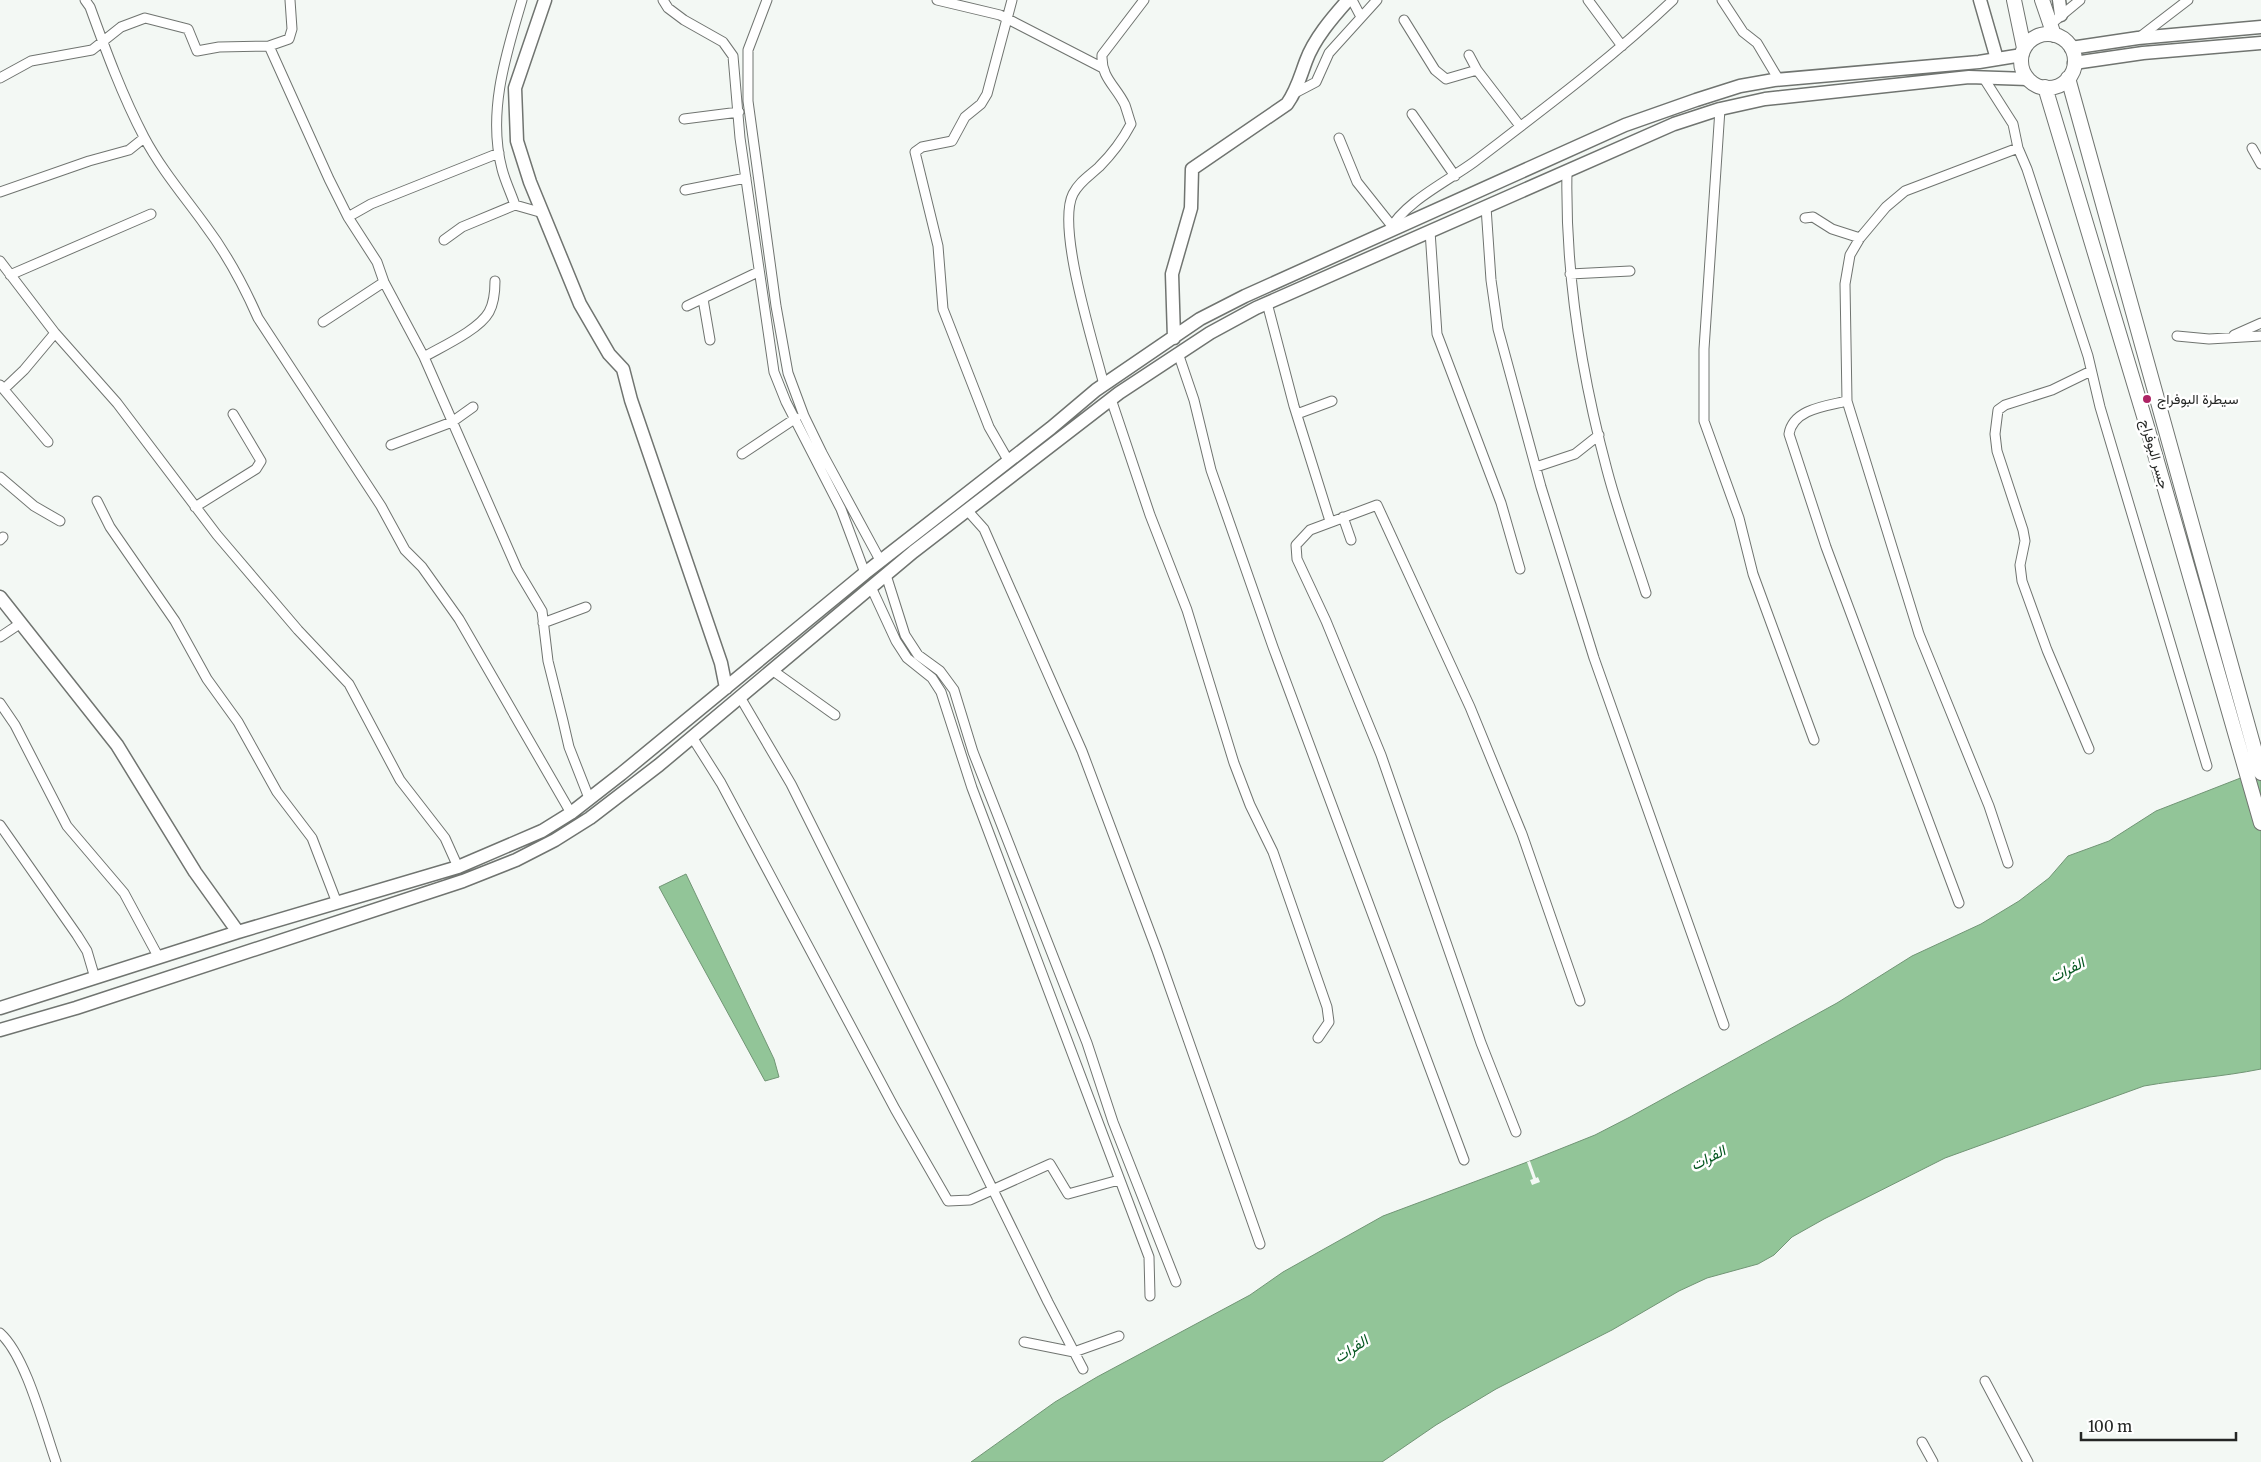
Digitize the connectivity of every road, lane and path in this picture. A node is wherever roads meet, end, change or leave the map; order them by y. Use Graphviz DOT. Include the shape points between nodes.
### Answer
graph roads {
  1 [pos="85,0"];
  2 [pos="290,0"];
  3 [pos="522,0"];
  4 [pos="545,0"];
  5 [pos="664,0"];
  6 [pos="767,0"];
  7 [pos="937,0"];
  8 [pos="1012,0"];
  9 [pos="1144,0"];
  10 [pos="1350,0"];
  11 [pos="1377,0"];
  12 [pos="1588,0"];
  13 [pos="1673,0"];
  14 [pos="1722,0"];
  15 [pos="1980,0"];
  16 [pos="2014,0"];
  17 [pos="2042,0"];
  18 [pos="2059,0"];
  19 [pos="2080,0"];
  20 [pos="2188,0"];
  21 [pos="2061,15"];
  22 [pos="1361,17"];
  23 [pos="1006,20"];
  24 [pos="1404,20"];
  25 [pos="2261,27"];
  26 [pos="2052,30"];
  27 [pos="2138,38"];
  28 [pos="102,41"];
  29 [pos="2261,43"];
  30 [pos="269,46"];
  31 [pos="1622,46"];
  32 [pos="2071,48"];
  33 [pos="2023,51"];
  34 [pos="1469,55"];
  35 [pos="1997,59"];
  36 [pos="2074,63"];
  37 [pos="1101,67"];
  38 [pos="1477,70"];
  39 [pos="1983,77"];
  40 [pos="0,78"];
  41 [pos="2068,78"];
  42 [pos="2028,79"];
  43 [pos="1780,80"];
  44 [pos="2045,87"];
  45 [pos="1295,93"];
  46 [pos="1720,109"];
  47 [pos="739,112"];
  48 [pos="1412,114"];
  49 [pos="684,119"];
  50 [pos="1520,126"];
  51 [pos="144,138"];
  52 [pos="1339,138"];
  53 [pos="2018,148"];
  54 [pos="2252,148"];
  55 [pos="499,153"];
  56 [pos="2261,164"];
  57 [pos="1567,171"];
  58 [pos="1455,176"];
  59 [pos="746,178"];
  60 [pos="685,190"];
  61 [pos="0,192"];
  62 [pos="516,205"];
  63 [pos="1486,206"];
  64 [pos="543,213"];
  65 [pos="151,214"];
  66 [pos="348,217"];
  67 [pos="1805,218"];
  68 [pos="1390,229"];
  69 [pos="1430,231"];
  70 [pos="1860,238"];
  71 [pos="444,240"];
  72 [pos="1343,252"];
  73 [pos="0,262"];
  74 [pos="1350,267"];
  75 [pos="1630,271"];
  76 [pos="758,272"];
  77 [pos="1570,274"];
  78 [pos="10,275"];
  79 [pos="495,281"];
  80 [pos="384,282"];
  81 [pos="703,299"];
  82 [pos="1268,303"];
  83 [pos="687,306"];
  84 [pos="323,322"];
  85 [pos="2261,323"];
  86 [pos="55,333"];
  87 [pos="2177,336"];
  88 [pos="2261,336"];
  89 [pos="1174,338"];
  90 [pos="2227,338"];
  91 [pos="710,340"];
  92 [pos="1178,353"];
  93 [pos="424,357"];
  94 [pos="2091,371"];
  95 [pos="1104,385"];
  96 [pos="2,387"];
  97 [pos="1111,399"];
  98 [pos="1332,401"];
  99 [pos="1847,401"];
  100 [pos="473,407"];
  101 [pos="233,414"];
  102 [pos="1297,414"];
  103 [pos="796,418"];
  104 [pos="452,422"];
  105 [pos="1599,434"];
  106 [pos="48,442"];
  107 [pos="391,445"];
  108 [pos="742,454"];
  109 [pos="1008,460"];
  110 [pos="1536,467"];
  111 [pos="0,477"];
  112 [pos="970,491"];
  113 [pos="97,501"];
  114 [pos="978,502"];
  115 [pos="195,507"];
  116 [pos="967,510"];
  117 [pos="1343,517"];
  118 [pos="60,521"];
  119 [pos="1330,521"];
  120 [pos="1351,540"];
  121 [pos="880,560"];
  122 [pos="1520,569"];
  123 [pos="865,572"];
  124 [pos="886,576"];
  125 [pos="871,587"];
  126 [pos="2202,591"];
  127 [pos="1646,593"];
  128 [pos="0,597"];
  129 [pos="586,607"];
  130 [pos="21,623"];
  131 [pos="543,623"];
  132 [pos="0,636"];
  133 [pos="772,670"];
  134 [pos="726,688"];
  135 [pos="740,697"];
  136 [pos="0,703"];
  137 [pos="834,715"];
  138 [pos="692,737"];
  139 [pos="1814,740"];
  140 [pos="2089,749"];
  141 [pos="2207,766"];
  142 [pos="2261,773"];
  143 [pos="589,798"];
  144 [pos="571,813"];
  145 [pos="2261,823"];
  146 [pos="0,825"];
  147 [pos="2008,863"];
  148 [pos="458,867"];
  149 [pos="337,903"];
  150 [pos="1958,904"];
  151 [pos="279,919"];
  152 [pos="238,932"];
  153 [pos="286,941"];
  154 [pos="159,958"];
  155 [pos="95,978"];
  156 [pos="1580,1001"];
  157 [pos="0,1008"];
  158 [pos="1724,1025"];
  159 [pos="0,1030"];
  160 [pos="1318,1038"];
  161 [pos="1516,1132"];
  162 [pos="1464,1160"];
  163 [pos="1119,1180"];
  164 [pos="992,1190"];
  165 [pos="1260,1244"];
  166 [pos="1176,1282"];
  167 [pos="1150,1296"];
  168 [pos="0,1333"];
  169 [pos="1119,1336"];
  170 [pos="1024,1342"];
  171 [pos="1074,1352"];
  172 [pos="1083,1369"];
  173 [pos="1985,1381"];
  174 [pos="1922,1442"];
  175 [pos="56,1462"];
  176 [pos="1933,1462"];
  177 [pos="2028,1462"];
  1 -- 28 [label="street"];
  2 -- 30 [label="street" via="292,28 289,39"];
  3 -- 55 [label="street" via="498,97"];
  4 -- 64 [label="main road" via="516,88 514,113 517,141"];
  5 -- 47 [label="street" via="668,8 684,20 723,42 733,56"];
  6 -- 121 [label="street" via="748,50 748,101 788,373 808,424"];
  7 -- 23 [label="street" via="1000,15"];
  8 -- 23 [label="street"];
  9 -- 37 [label="street" via="1102,55"];
  10 -- 22 [label="street"];
  10 -- 45 [label="main road" via="1316,42"];
  11 -- 22 [label="street"];
  12 -- 31 [label="street"];
  13 -- 31 [label="street"];
  14 -- 43 [label="street" via="1743,32 1757,43"];
  15 -- 35 [label="main road"];
  16 -- 33 [label="main road"];
  17 -- 26 [label="main road"];
  18 -- 21 [label="main road"];
  19 -- 21 [label="street"];
  20 -- 27 [label="street"];
  21 -- 26 [label="street"];
  22 -- 45 [label="street" via="1329,53 1316,82"];
  23 -- 37 [label="street"];
  23 -- 109 [label="street" via="982,104 965,117 952,142 922,147 915,152 938,246 943,309 989,427"];
  24 -- 38 [label="street" via="1435,70 1446,79"];
  25 -- 27 [label="main road"];
  26 -- 32 [label="main road"];
  26 -- 33 [label="main road" via="2037,36"];
  27 -- 32 [label="main road"];
  28 -- 30 [label="street" via="121,27 145,18 188,29 197,50"];
  28 -- 40 [label="street" via="92,50 31,61"];
  28 -- 51 [label="street"];
  29 -- 36 [label="main road" via="2143,53"];
  30 -- 66 [label="street"];
  31 -- 50 [label="street"];
  32 -- 36 [label="main road"];
  33 -- 35 [label="main road"];
  33 -- 42 [label="main road" via="2021,63"];
  34 -- 38 [label="street"];
  35 -- 43 [label="main road"];
  36 -- 41 [label="main road"];
  37 -- 95 [label="street" via="1125,105 1130,124 1121,142 1098,168 1079,183 1068,212 1079,288"];
  38 -- 50 [label="street"];
  39 -- 42 [label="main road"];
  39 -- 46 [label="main road" via="1765,99"];
  39 -- 53 [label="street" via="2013,124"];
  41 -- 44 [label="main road" via="2054,87"];
  41 -- 126 [label="main road, جسر البوفراج"];
  42 -- 44 [label="main road"];
  43 -- 68 [label="main road" via="1740,86 1626,125"];
  44 -- 126 [label="main road, جسر البوفراج"];
  45 -- 89 [label="main road" via="1288,104 1192,169 1191,208 1172,274"];
  46 -- 57 [label="main road" via="1674,124"];
  46 -- 139 [label="street" via="1704,349 1704,421 1739,518 1753,574"];
  47 -- 49 [label="street"];
  47 -- 59 [label="street"];
  48 -- 58 [label="street"];
  50 -- 58 [label="street"];
  51 -- 61 [label="street" via="129,150"];
  51 -- 144 [label="street" via="171,181 206,226 258,318 381,506 406,550 459,619"];
  52 -- 68 [label="street" via="1357,182"];
  53 -- 70 [label="street" via="1905,191"];
  53 -- 94 [label="street"];
  54 -- 56 [label="street"];
  55 -- 62 [label="street"];
  55 -- 66 [label="street" via="371,204"];
  57 -- 63 [label="main road"];
  57 -- 77 [label="street"];
  58 -- 68 [label="street" via="1410,206"];
  59 -- 60 [label="street"];
  59 -- 76 [label="street"];
  62 -- 64 [label="street"];
  62 -- 71 [label="street" via="462,227"];
  63 -- 69 [label="main road"];
  63 -- 110 [label="street" via="1498,329"];
  64 -- 134 [label="main road" via="580,304 609,354 623,369 721,663"];
  65 -- 78 [label="street"];
  66 -- 80 [label="street" via="377,262"];
  67 -- 70 [label="street" via="1813,217"];
  68 -- 72 [label="main road"];
  69 -- 74 [label="main road"];
  69 -- 122 [label="street" via="1437,334 1501,502"];
  70 -- 99 [label="street" via="1850,256 1845,284"];
  72 -- 74 [label="main road"];
  72 -- 89 [label="main road" via="1208,315"];
  73 -- 78 [label="street"];
  74 -- 82 [label="main road"];
  75 -- 77 [label="street"];
  76 -- 81 [label="street"];
  76 -- 103 [label="street" via="774,372 778,387"];
  77 -- 105 [label="street" via="1584,373"];
  78 -- 86 [label="street"];
  79 -- 93 [label="street" via="489,312 479,323"];
  80 -- 84 [label="street"];
  80 -- 93 [label="street"];
  81 -- 83 [label="street"];
  81 -- 91 [label="street"];
  82 -- 92 [label="main road"];
  82 -- 102 [label="street"];
  85 -- 90 [label="street"];
  86 -- 96 [label="street" via="24,370"];
  86 -- 115 [label="street" via="117,403"];
  87 -- 90 [label="street"];
  88 -- 90 [label="street"];
  89 -- 95 [label="main road"];
  92 -- 97 [label="main road"];
  92 -- 162 [label="street" via="1194,400 1211,470 1273,647"];
  93 -- 104 [label="street"];
  94 -- 140 [label="street" via="2052,390 2005,405 1998,410 1995,434 1997,451 2023,530 2022,580 2047,650"];
  94 -- 141 [label="street"];
  95 -- 109 [label="main road"];
  96 -- 106 [label="street"];
  97 -- 114 [label="main road"];
  97 -- 160 [label="street" via="1150,515 1187,610 1234,763 1273,852 1327,1007 1329,1022"];
  98 -- 102 [label="street"];
  99 -- 147 [label="street" via="1919,634"];
  99 -- 150 [label="street" via="1811,411 1796,419 1789,434 1826,546"];
  100 -- 104 [label="street"];
  101 -- 115 [label="street" via="261,462 256,469"];
  102 -- 119 [label="street"];
  103 -- 108 [label="street"];
  103 -- 123 [label="street" via="849,526"];
  104 -- 107 [label="street"];
  104 -- 131 [label="street" via="517,569 542,611"];
  105 -- 110 [label="street" via="1575,454"];
  105 -- 127 [label="street" via="1607,471"];
  109 -- 112 [label="main road"];
  110 -- 158 [label="street" via="1594,658"];
  111 -- 118 [label="street" via="34,506"];
  112 -- 114 [label="main road"];
  112 -- 121 [label="main road"];
  113 -- 149 [label="street" via="110,527 238,722 277,792 312,838"];
  114 -- 116 [label="main road"];
  115 -- 148 [label="street" via="298,630 348,684 400,780 445,838"];
  116 -- 124 [label="main road"];
  116 -- 165 [label="street" via="984,529 1082,751 1157,950"];
  117 -- 119 [label="street"];
  117 -- 120 [label="street"];
  117 -- 156 [label="street" via="1377,506 1470,707 1522,834"];
  119 -- 161 [label="street" via="1302,537 1296,545 1297,559 1382,755 1481,1043"];
  121 -- 123 [label="main road"];
  123 -- 134 [label="main road"];
  124 -- 125 [label="main road"];
  124 -- 166 [label="street" via="905,635 918,655 940,671 954,690 973,752"];
  125 -- 133 [label="main road"];
  125 -- 163 [label="street" via="896,642 907,658 932,678 941,692 972,788"];
  126 -- 142 [label="main road, جسر البوفراج"];
  126 -- 145 [label="main road, جسر البوفراج"];
  128 -- 130 [label="main road"];
  129 -- 131 [label="street"];
  130 -- 132 [label="street"];
  130 -- 152 [label="main road" via="117,745 195,872"];
  131 -- 143 [label="street" via="562,721"];
  133 -- 135 [label="main road"];
  133 -- 137 [label="street"];
  134 -- 143 [label="main road"];
  135 -- 138 [label="main road"];
  135 -- 164 [label="street" via="791,784"];
  136 -- 154 [label="street" via="15,725 67,826 124,894"];
  138 -- 153 [label="main road" via="590,818 516,860"];
  138 -- 164 [label="street" via="721,783 890,1100 948,1201 970,1200"];
  143 -- 144 [label="main road"];
  144 -- 148 [label="main road" via="542,831"];
  146 -- 155 [label="street" via="77,935 87,952"];
  148 -- 149 [label="main road"];
  149 -- 151 [label="main road"];
  151 -- 152 [label="main road"];
  151 -- 153 [label="main road"];
  152 -- 154 [label="main road"];
  153 -- 159 [label="main road"];
  154 -- 155 [label="main road"];
  155 -- 157 [label="main road"];
  163 -- 164 [label="street" via="1068,1194 1050,1164"];
  163 -- 167 [label="street" via="1148,1256"];
  164 -- 171 [label="street"];
  168 -- 175 [label="street" via="10,1341 28,1381"];
  169 -- 171 [label="street"];
  170 -- 171 [label="street"];
  171 -- 172 [label="street"];
  173 -- 177 [label="street"];
  174 -- 176 [label="street"];
}
